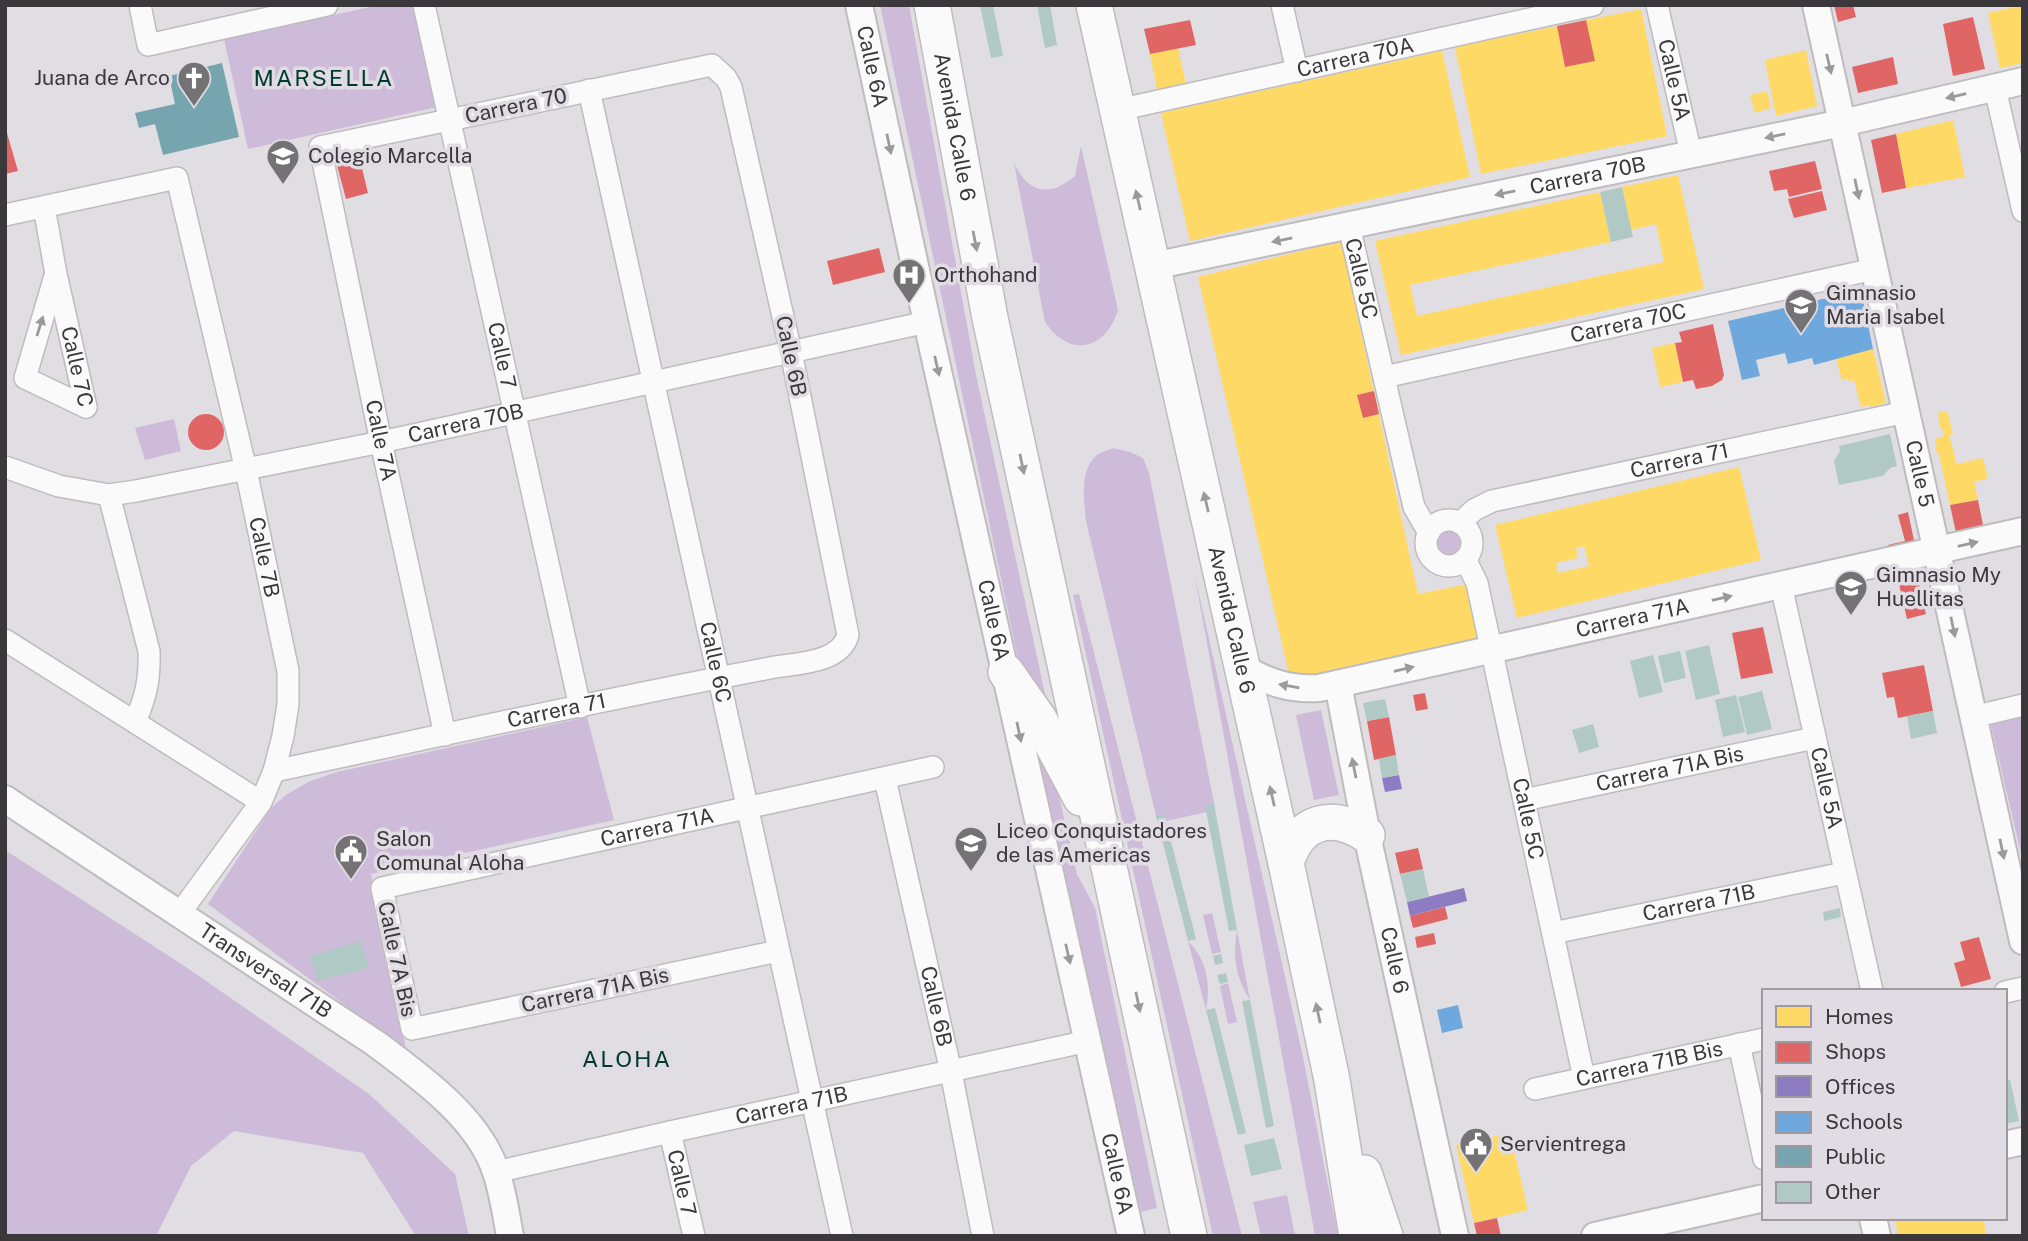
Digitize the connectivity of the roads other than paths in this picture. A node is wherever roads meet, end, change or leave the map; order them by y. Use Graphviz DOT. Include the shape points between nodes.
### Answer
graph roads {
  1 [pos="140,5"];
  2 [pos="327,5"];
  3 [pos="424,5"];
  4 [pos="859,5"];
  5 [pos="932,5"];
  6 [pos="1094,5"];
  7 [pos="1282,5"];
  8 [pos="1593,5"];
  9 [pos="1657,5"];
  10 [pos="1816,5"];
  11 [pos="284,10"];
  12 [pos="712,65"];
  13 [pos="1297,71"];
  14 [pos="2023,81"];
  15 [pos="1995,88"];
  16 [pos="589,90"];
  17 [pos="1118,110"];
  18 [pos="449,120"];
  19 [pos="1842,123"];
  20 [pos="320,147"];
  21 [pos="1691,154"];
  22 [pos="44,207"];
  23 [pos="2023,211"];
  24 [pos="5,215"];
  25 [pos="1349,226"];
  26 [pos="1153,266"];
  27 [pos="1874,269"];
  28 [pos="56,274"];
  29 [pos="927,322"];
  30 [pos="791,352"];
  31 [pos="1384,377"];
  32 [pos="653,382"];
  33 [pos="514,412"];
  34 [pos="1906,412"];
  35 [pos="381,442"];
  36 [pos="5,467"];
  37 [pos="246,470"];
  38 [pos="109,495"];
  39 [pos="1460,523"];
  40 [pos="2023,531"];
  41 [pos="1429,533"];
  42 [pos="1937,551"];
  43 [pos="1465,559"];
  44 [pos="1781,585"];
  45 [pos="5,640"];
  46 [pos="1491,650"];
  47 [pos="839,652"];
  48 [pos="1243,668"];
  49 [pos="1006,672"];
  50 [pos="717,678"];
  51 [pos="1338,684"];
  52 [pos="2023,705"];
  53 [pos="580,707"];
  54 [pos="1973,717"];
  55 [pos="135,722"];
  56 [pos="445,735"];
  57 [pos="1814,738"];
  58 [pos="933,767"];
  59 [pos="274,771"];
  60 [pos="885,779"];
  61 [pos="5,799"];
  62 [pos="1524,800"];
  63 [pos="261,802"];
  64 [pos="747,808"];
  65 [pos="1367,835"];
  66 [pos="1102,839"];
  67 [pos="1286,863"];
  68 [pos="1844,873"];
  69 [pos="382,888"];
  70 [pos="180,913"];
  71 [pos="1553,933"];
  72 [pos="2023,942"];
  73 [pos="778,951"];
  74 [pos="1872,989"];
  75 [pos="412,1029"];
  76 [pos="1762,1039"];
  77 [pos="1088,1041"];
  78 [pos="1739,1044"];
  79 [pos="951,1072"];
  80 [pos="1584,1078"];
  81 [pos="1332,1080"];
  82 [pos="1535,1089"];
  83 [pos="812,1101"];
  84 [pos="670,1132"];
  85 [pos="1762,1150"];
  86 [pos="496,1172"];
  87 [pos="1762,1198"];
  88 [pos="1188,1234"];
  89 [pos="510,1236"];
  90 [pos="694,1236"];
  91 [pos="842,1236"];
  92 [pos="982,1236"];
  93 [pos="1130,1236"];
  94 [pos="1357,1236"];
  95 [pos="1384,1236"];
  96 [pos="1455,1236"];
  97 [pos="1595,1236"];
  1 -- 11 [label="street" via="148,45"];
  2 -- 11 [label="street"];
  3 -- 18 [label="street, Calle 7"];
  4 -- 29 [label="street, Calle 6A, one-way"];
  5 -- 66 [label="highway, Avenida Calle 6, one-way" via="990,318"];
  6 -- 17 [label="highway, Avenida Calle 6"];
  7 -- 13 [label="street"];
  8 -- 13 [label="street, Carrera 70A"];
  9 -- 21 [label="street, Calle 5A"];
  10 -- 19 [label="street, Calle 5, one-way"];
  12 -- 16 [label="street, Carrera 70"];
  12 -- 30 [label="street, Calle 6B" via="731,87"];
  13 -- 17 [label="street, Carrera 70A"];
  14 -- 15 [label="street, Carrera 70B"];
  15 -- 19 [label="street, Carrera 70B, one-way"];
  15 -- 23 [label="street"];
  16 -- 18 [label="street, Carrera 70"];
  16 -- 32 [label="street, Calle 6C"];
  26 -- 17 [label="highway, Avenida Calle 6, one-way"];
  18 -- 20 [label="street, Carrera 70"];
  18 -- 33 [label="street, Calle 7"];
  19 -- 21 [label="street, Carrera 70B, one-way"];
  19 -- 27 [label="street, Calle 5, one-way"];
  20 -- 35 [label="street, Calle 7A"];
  21 -- 25 [label="street, Carrera 70B, one-way"];
  22 -- 24 [label="street"];
  22 -- 28 [label="street, Calle 7C"];
  22 -- 37 [label="street, Calle 7B" via="177,178"];
  25 -- 26 [label="street, Carrera 70B, one-way"];
  25 -- 31 [label="street, Calle 5C"];
  48 -- 26 [label="highway, Avenida Calle 6, one-way"];
  27 -- 31 [label="street, Carrera 70C"];
  27 -- 34 [label="street, Calle 5"];
  28 -- 28 [label="street, Calle 7C, one-way" via="74,354 86,407 25,378"];
  29 -- 30 [label="street, Carrera 70B"];
  29 -- 49 [label="street, Calle 6A, one-way"];
  30 -- 32 [label="street, Carrera 70B"];
  30 -- 47 [label="street, Calle 6B" via="848,635"];
  31 -- 41 [label="street, Calle 5C" via="1413,507"];
  32 -- 33 [label="street, Carrera 70B"];
  32 -- 50 [label="street, Calle 6C"];
  33 -- 35 [label="street, Carrera 70B"];
  33 -- 53 [label="street, Calle 7"];
  34 -- 39 [label="street, Carrera 71" via="1492,501"];
  34 -- 42 [label="street, Calle 5"];
  35 -- 37 [label="street, Carrera 70B"];
  35 -- 56 [label="street, Calle 7A"];
  36 -- 38 [label="street, Carrera 70B"];
  37 -- 38 [label="street, Carrera 70B"];
  37 -- 59 [label="street, Calle 7B" via="288,671 288,704"];
  38 -- 55 [label="street" via="149,651 150,677"];
  39 -- 41 [label="street" via="1439,523"];
  39 -- 43 [label="street" via="1472,540"];
  42 -- 40 [label="street, Carrera 71A, one-way"];
  41 -- 43 [label="street" via="1427,547 1433,559 1453,566"];
  42 -- 44 [label="street, Carrera 71A"];
  42 -- 54 [label="street, Calle 5, one-way"];
  43 -- 46 [label="street, Calle 5C" via="1477,583"];
  46 -- 44 [label="street, Carrera 71A, one-way"];
  44 -- 57 [label="street, Calle 5A"];
  45 -- 55 [label="street"];
  51 -- 46 [label="street, Carrera 71A, one-way"];
  46 -- 62 [label="street, Calle 5C"];
  47 -- 50 [label="street, Carrera 71"];
  51 -- 48 [label="street, Carrera 71A, one-way" via="1290,688"];
  67 -- 48 [label="highway, Avenida Calle 6, one-way"];
  49 -- 66 [label="highway" via="1045,730"];
  49 -- 77 [label="street, Calle 6A, one-way"];
  50 -- 53 [label="street, Carrera 71"];
  50 -- 64 [label="street, Calle 6C"];
  65 -- 51 [label="street, Calle 6, one-way"];
  52 -- 54 [label="street"];
  53 -- 56 [label="street, Carrera 71"];
  54 -- 72 [label="street, Calle 5, one-way"];
  55 -- 63 [label="street"];
  56 -- 59 [label="street, Carrera 71"];
  57 -- 62 [label="street, Carrera 71A Bis"];
  57 -- 68 [label="street, Calle 5A"];
  58 -- 60 [label="street, Carrera 71A"];
  59 -- 63 [label="street, Calle 7B"];
  60 -- 64 [label="street, Carrera 71A"];
  60 -- 79 [label="street, Calle 6B"];
  61 -- 70 [label="street, Transversal 71B"];
  62 -- 71 [label="street, Calle 5C"];
  63 -- 70 [label="street, Calle 7B"];
  64 -- 69 [label="street, Carrera 71A"];
  64 -- 73 [label="street, Calle 6C"];
  65 -- 67 [label="highway" via="1340,821 1311,826 1295,842"];
  65 -- 96 [label="street, Calle 6"];
  66 -- 88 [label="highway, Avenida Calle 6, one-way"];
  81 -- 67 [label="highway, Avenida Calle 6, one-way"];
  68 -- 71 [label="street, Carrera 71B"];
  68 -- 74 [label="street, Calle 5A"];
  69 -- 75 [label="street, Calle 7A Bis"];
  70 -- 86 [label="street, Transversal 71B" via="425,1081 473,1131"];
  71 -- 80 [label="street, Calle 5C"];
  73 -- 75 [label="street, Carrera 71A Bis"];
  73 -- 83 [label="street, Calle 6C"];
  76 -- 78 [label="street, Carrera 71B Bis"];
  77 -- 79 [label="street, Carrera 71B"];
  77 -- 93 [label="street, Calle 6A"];
  78 -- 80 [label="street, Carrera 71B Bis"];
  78 -- 85 [label="street"];
  79 -- 83 [label="street, Carrera 71B"];
  79 -- 92 [label="street, Calle 6B"];
  80 -- 82 [label="street, Carrera 71B Bis"];
  81 -- 94 [label="highway, Avenida Calle 6"];
  81 -- 95 [label="highway"];
  83 -- 84 [label="street, Carrera 71B"];
  83 -- 91 [label="street, Calle 6C"];
  84 -- 86 [label="street, Carrera 71B"];
  84 -- 90 [label="street, Calle 7"];
  86 -- 89 [label="street"];
  87 -- 97 [label="street"];
}
